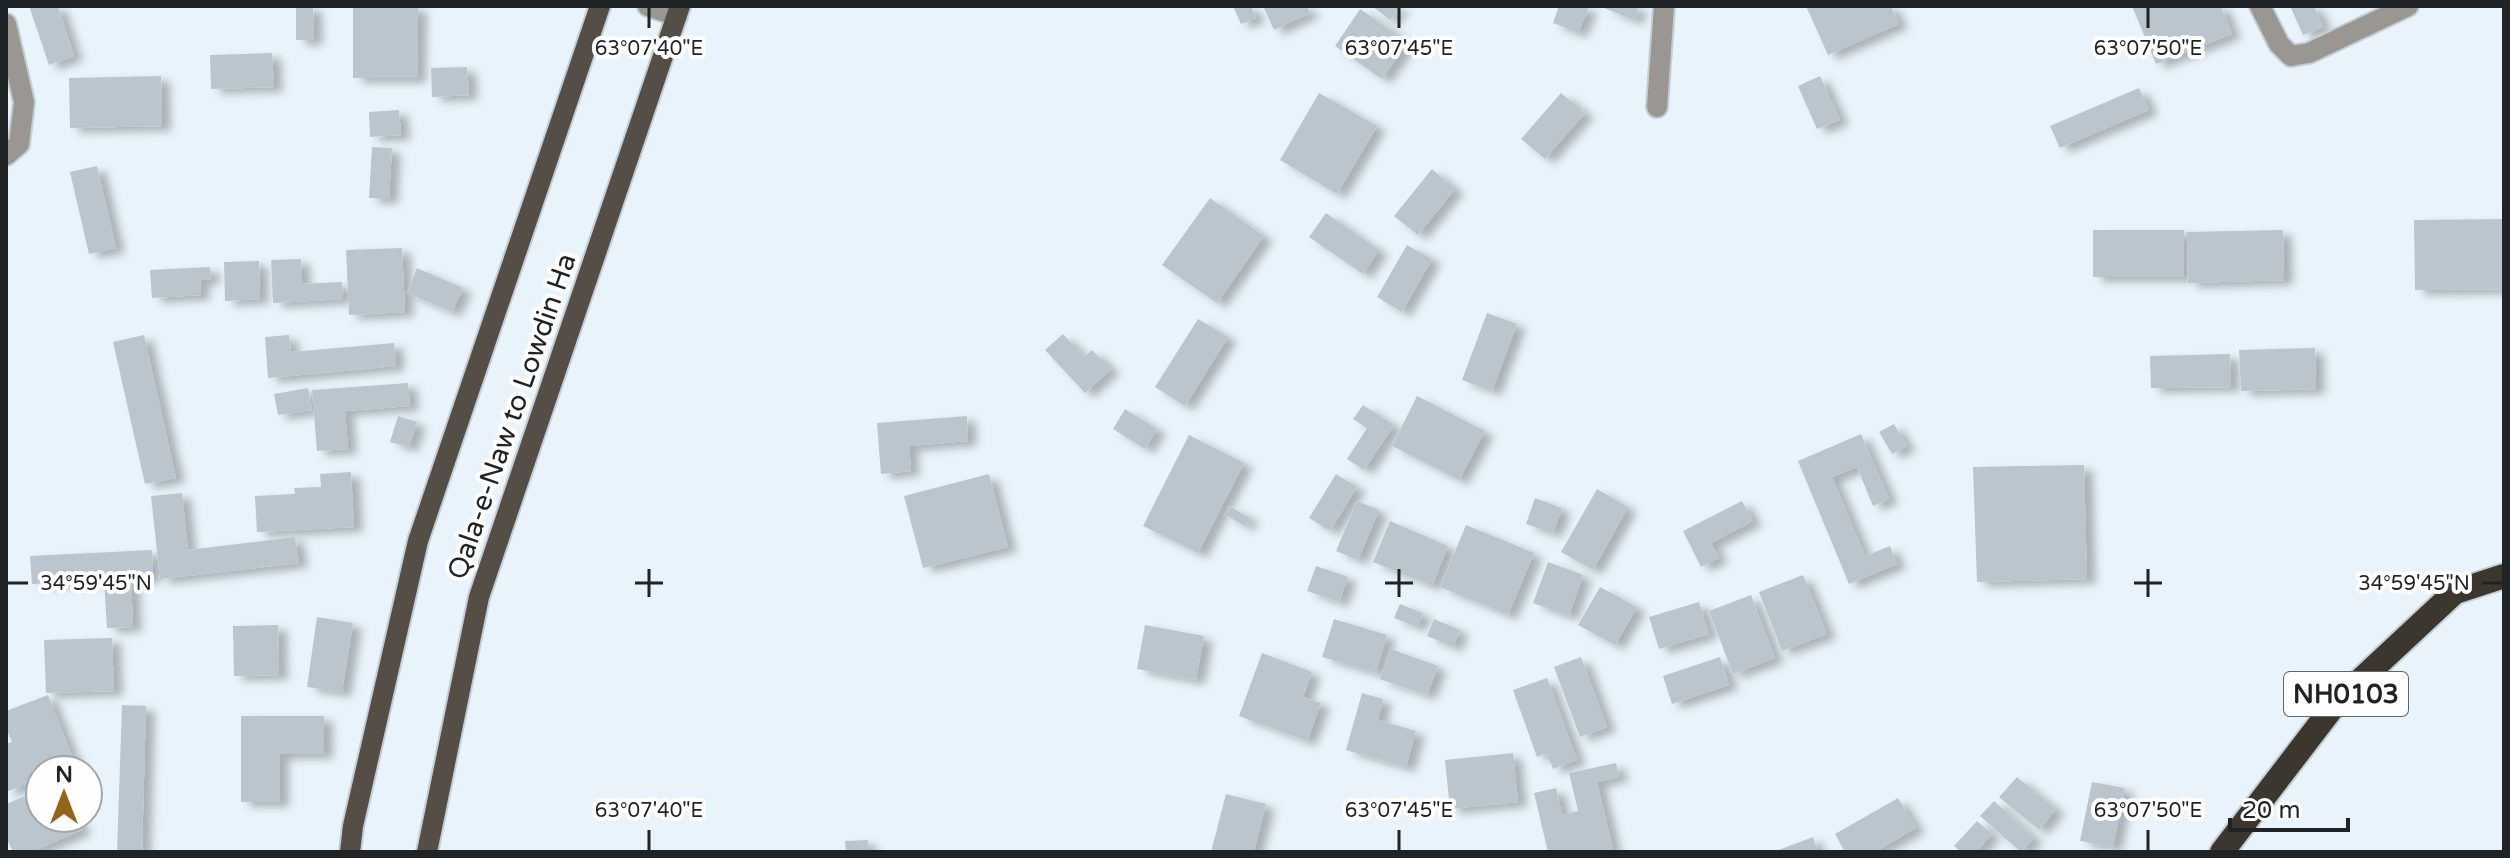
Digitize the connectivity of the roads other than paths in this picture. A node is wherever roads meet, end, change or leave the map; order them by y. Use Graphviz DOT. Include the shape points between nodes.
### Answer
graph roads {
  1 [pos="600,6"];
  2 [pos="648,6"];
  3 [pos="1664,6"];
  4 [pos="2260,6"];
  5 [pos="2408,6"];
  6 [pos="678,11"];
  7 [pos="6,24"];
  8 [pos="1657,107"];
  9 [pos="6,155"];
  10 [pos="2504,576"];
  11 [pos="350,852"];
  12 [pos="427,852"];
  13 [pos="2222,852"];
  1 -- 11 [label="main road, Qala-e-Naw to Lowdin Ha" via="418,541"];
  2 -- 6 [label="street"];
  3 -- 8 [label="street"];
  4 -- 5 [label="street" via="2291,56 2309,53"];
  6 -- 12 [label="main road, Qala-e-Naw to Lowdin Ha" via="479,597"];
  7 -- 9 [label="street" via="24,102 19,144"];
  10 -- 13 [label="highway, NH0103" via="2455,592 2336,703"];
}
